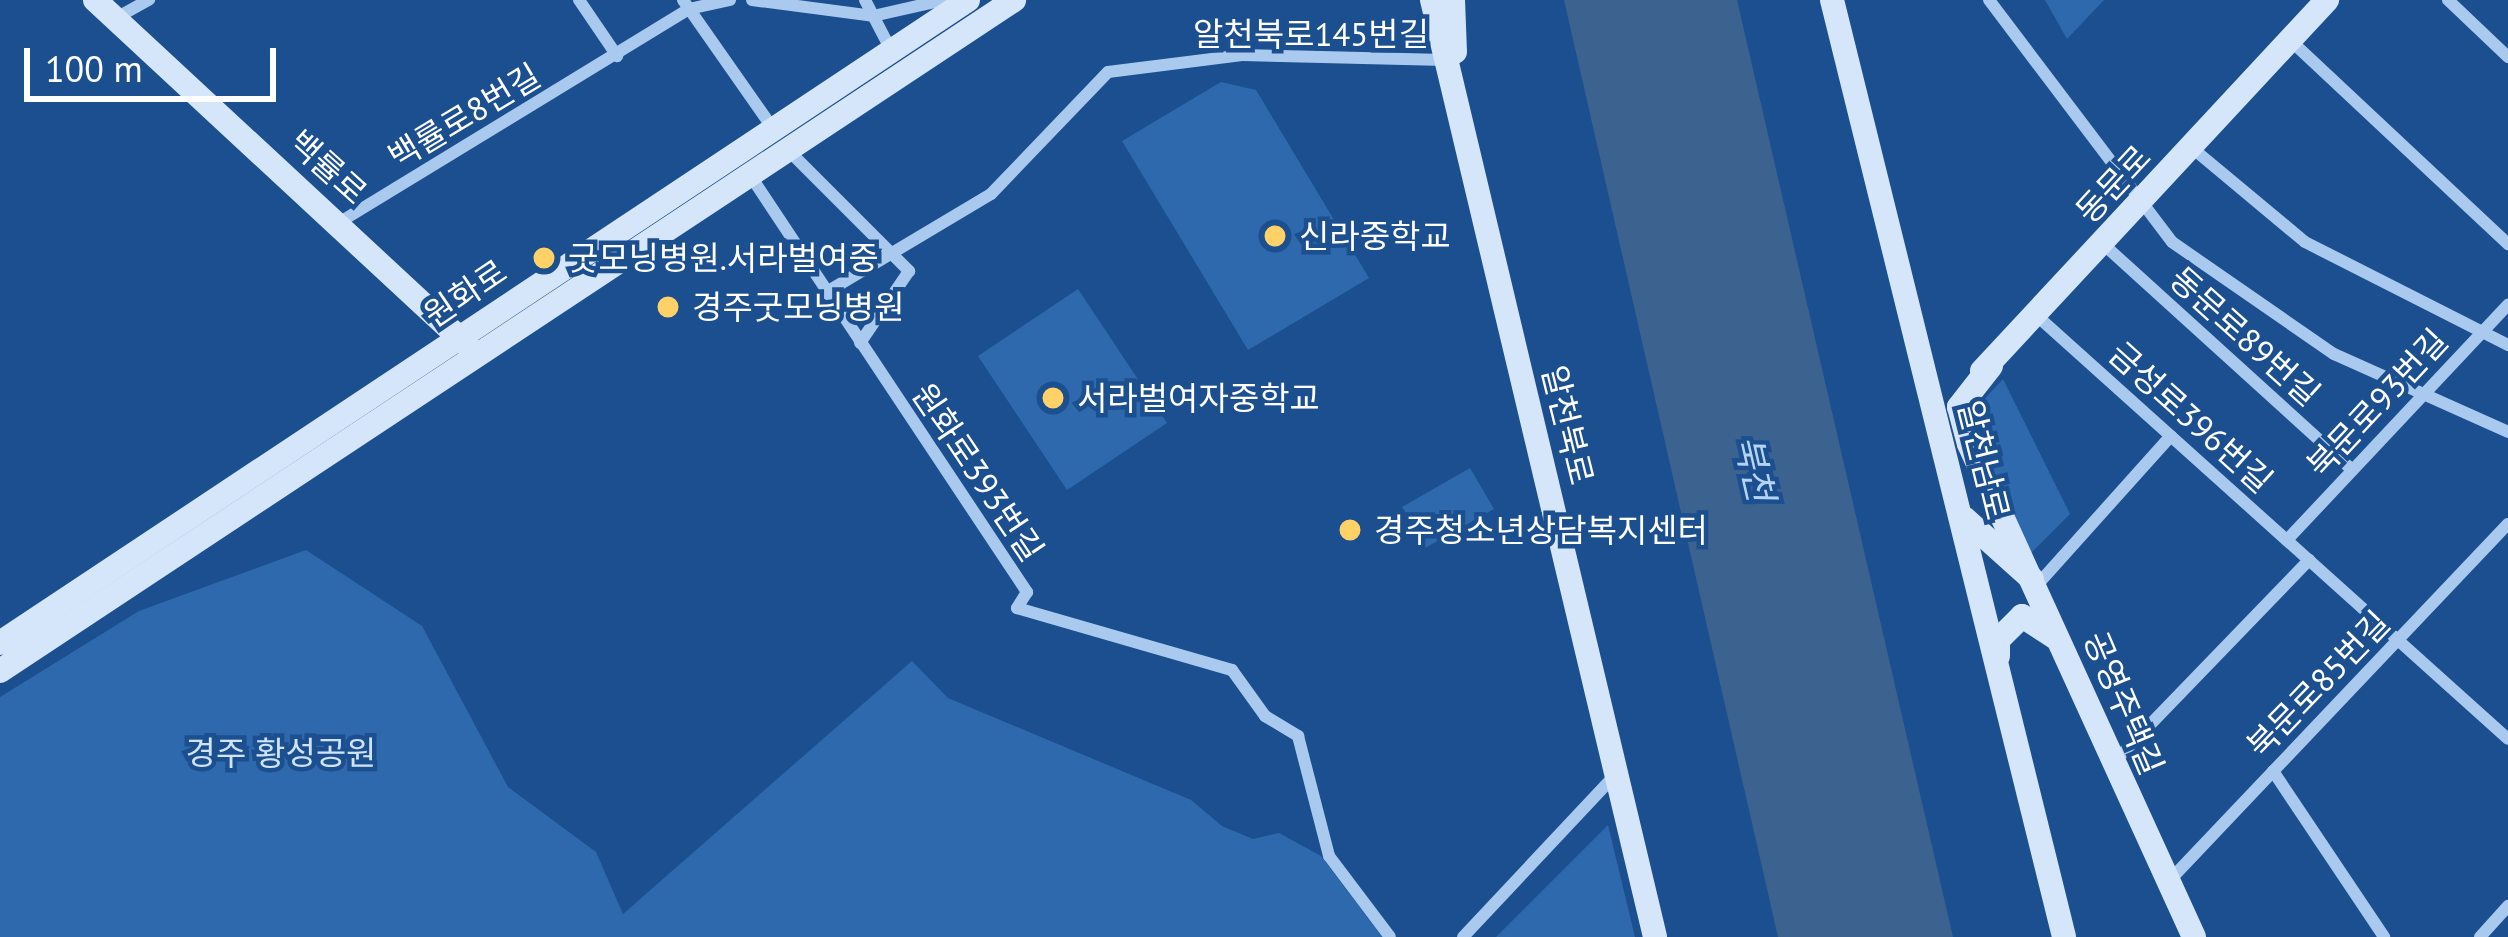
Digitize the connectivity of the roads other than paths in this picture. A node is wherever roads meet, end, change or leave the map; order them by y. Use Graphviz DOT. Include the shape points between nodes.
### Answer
graph roads {
  1 [pos="95,0"];
  2 [pos="148,0"];
  3 [pos="579,0"];
  4 [pos="730,0"];
  5 [pos="752,0"];
  6 [pos="865,0"];
  7 [pos="944,0"];
  8 [pos="968,0"];
  9 [pos="1014,0"];
  10 [pos="1432,0"];
  11 [pos="1453,0"];
  12 [pos="1832,0"];
  13 [pos="1990,0"];
  14 [pos="2327,0"];
  15 [pos="2449,0"];
  16 [pos="686,4"];
  17 [pos="873,16"];
  18 [pos="116,19"];
  19 [pos="2290,40"];
  20 [pos="891,50"];
  21 [pos="617,56"];
  22 [pos="2508,57"];
  23 [pos="1446,60"];
  24 [pos="1458,108"];
  25 [pos="772,127"];
  26 [pos="2191,147"];
  27 [pos="787,149"];
  28 [pos="750,175"];
  29 [pos="2137,206"];
  30 [pos="340,222"];
  31 [pos="2102,244"];
  32 [pos="2508,244"];
  33 [pos="902,255"];
  34 [pos="825,293"];
  35 [pos="2508,305"];
  36 [pos="2036,315"];
  37 [pos="2481,333"];
  38 [pos="860,343"];
  39 [pos="2508,345"];
  40 [pos="468,346"];
  41 [pos="1991,366"];
  42 [pos="1932,389"];
  43 [pos="2424,394"];
  44 [pos="2508,432"];
  45 [pos="2171,436"];
  46 [pos="2351,469"];
  47 [pos="1964,518"];
  48 [pos="2508,524"];
  49 [pos="2287,540"];
  50 [pos="2309,560"];
  51 [pos="2038,584"];
  52 [pos="2398,640"];
  53 [pos="0,643"];
  54 [pos="1999,664"];
  55 [pos="0,670"];
  56 [pos="2075,673"];
  57 [pos="2508,739"];
  58 [pos="2112,764"];
  59 [pos="2272,771"];
  60 [pos="1616,773"];
  61 [pos="2168,882"];
  62 [pos="2508,906"];
  63 [pos="1390,937"];
  64 [pos="1463,937"];
  65 [pos="1654,937"];
  66 [pos="2064,937"];
  67 [pos="2194,937"];
  68 [pos="2384,937"];
  69 [pos="2480,937"];
  1 -- 18 [label="street, 백률로"];
  2 -- 18 [label="street"];
  3 -- 21 [label="street"];
  4 -- 16 [label="street"];
  5 -- 17 [label="street"];
  6 -- 17 [label="street"];
  7 -- 17 [label="street"];
  8 -- 20 [label="street, 원화로"];
  9 -- 27 [label="street, 원화로"];
  10 -- 23 [label="street, 알천북로"];
  11 -- 24 [label="street"];
  12 -- 42 [label="street, 알천남로"];
  13 -- 29 [label="street"];
  14 -- 19 [label="street, 동문로"];
  15 -- 22 [label="street"];
  16 -- 21 [label="street, 백률로8번길"];
  16 -- 25 [label="street"];
  17 -- 20 [label="street"];
  18 -- 30 [label="street, 백률로"];
  19 -- 26 [label="street, 동문로"];
  19 -- 32 [label="street"];
  20 -- 25 [label="street, 원화로"];
  21 -- 30 [label="street, 백률로8번길"];
  23 -- 24 [label="street, 알천북로"];
  23 -- 33 [label="street, 알천북로145번길" via="1242,55 1108,72 991,194"];
  24 -- 60 [label="street, 알천북로"];
  25 -- 27 [label="street"];
  25 -- 40 [label="street, 원화로"];
  26 -- 29 [label="street, 동문로"];
  26 -- 37 [label="street" via="2305,242"];
  27 -- 28 [label="street, 원화로"];
  27 -- 33 [label="street"];
  28 -- 34 [label="street, 원화로393번길"];
  28 -- 40 [label="street, 원화로"];
  29 -- 31 [label="street, 동문로"];
  29 -- 43 [label="street" via="2282,324"];
  30 -- 40 [label="street, 백률로"];
  31 -- 36 [label="street, 동문로"];
  31 -- 46 [label="street, 동문로89번길"];
  33 -- 34 [label="street, 알천북로145번길"];
  33 -- 38 [label="street" via="909,272"];
  34 -- 38 [label="street, 원화로393번길"];
  35 -- 37 [label="street, 북문로93번길"];
  36 -- 41 [label="street, 동문로"];
  36 -- 45 [label="street, 금성로396번길"];
  37 -- 39 [label="street"];
  37 -- 43 [label="street, 북문로93번길"];
  38 -- 63 [label="street, 원화로393번길" via="1027,592 1017,608 1232,670 1265,716 1298,736 1329,856"];
  40 -- 53 [label="street, 원화로"];
  40 -- 55 [label="street, 원화로"];
  41 -- 42 [label="street, 동문로"];
  41 -- 51 [label="street" via="1959,407"];
  42 -- 47 [label="street, 알천남로"];
  43 -- 44 [label="street"];
  43 -- 46 [label="street, 북문로93번길"];
  45 -- 49 [label="street, 금성로396번길"];
  45 -- 51 [label="street"];
  46 -- 49 [label="street, 북문로93번길"];
  47 -- 51 [label="street, 공영주택길"];
  47 -- 54 [label="street, 알천남로"];
  48 -- 52 [label="street, 북문로85번길"];
  49 -- 50 [label="street, 금성로396번길"];
  50 -- 52 [label="street, 금성로396번길"];
  50 -- 58 [label="street"];
  51 -- 56 [label="street, 공영주택길"];
  52 -- 57 [label="street, 금성로396번길"];
  52 -- 59 [label="street, 북문로85번길"];
  54 -- 56 [label="street" via="2004,629 2033,617"];
  54 -- 66 [label="street, 알천남로"];
  56 -- 58 [label="street, 공영주택길"];
  58 -- 61 [label="street, 공영주택길"];
  59 -- 61 [label="street, 북문로85번길"];
  59 -- 68 [label="street"];
  60 -- 64 [label="street"];
  60 -- 65 [label="street, 알천북로"];
  61 -- 67 [label="street, 공영주택길"];
  62 -- 69 [label="street"];
}
